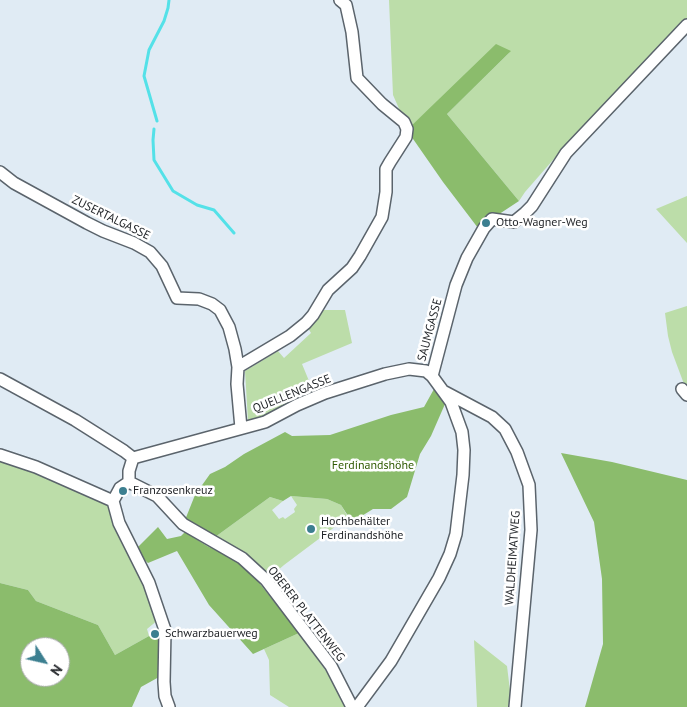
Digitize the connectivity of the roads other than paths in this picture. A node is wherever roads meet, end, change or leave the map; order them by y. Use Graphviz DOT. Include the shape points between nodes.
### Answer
graph roads {
  1 [pos="340,0"];
  2 [pos="687,25"];
  3 [pos="0,172"];
  4 [pos="238,367"];
  5 [pos="432,376"];
  6 [pos="0,379"];
  7 [pos="444,391"];
  8 [pos="241,428"];
  9 [pos="0,455"];
  10 [pos="133,458"];
  11 [pos="129,482"];
  12 [pos="113,501"];
  13 [pos="169,707"];
  14 [pos="352,707"];
  15 [pos="357,707"];
  16 [pos="515,707"];
  1 -- 4 [label="street" via="346,5 352,32 357,78 404,122 406,137 386,169 382,217 352,268 328,290 306,323"];
  2 -- 5 [label="street, SAUMGASSE" via="566,153 525,213 514,222 492,219 484,228 456,285"];
  3 -- 4 [label="street, ZUSERTALGASSE" via="87,223 150,252 162,266 177,298 199,300 220,310 230,328"];
  4 -- 8 [label="street, ZUSERTALGASSE"];
  5 -- 7 [label="street, SAUMGASSE"];
  5 -- 8 [label="street, QUELLENGASSE" via="426,371 409,369 385,374 297,404 265,422"];
  6 -- 10 [label="street" via="75,420"];
  7 -- 15 [label="street, SAUMGASSE" via="459,421 464,450 456,534 439,578 392,661"];
  7 -- 16 [label="street, WALDHEIMATWEG" via="505,429 529,486 531,530"];
  8 -- 10 [label="street, QUELLENGASSE"];
  9 -- 12 [label="street"];
  10 -- 11 [label="street"];
  11 -- 12 [label="street" via="120,488"];
  11 -- 14 [label="street, OBERER PLATTENWEG" via="157,496 193,532 242,558 266,580 331,666"];
  12 -- 13 [label="street" via="119,523 149,584 165,630 164,682"];
}
